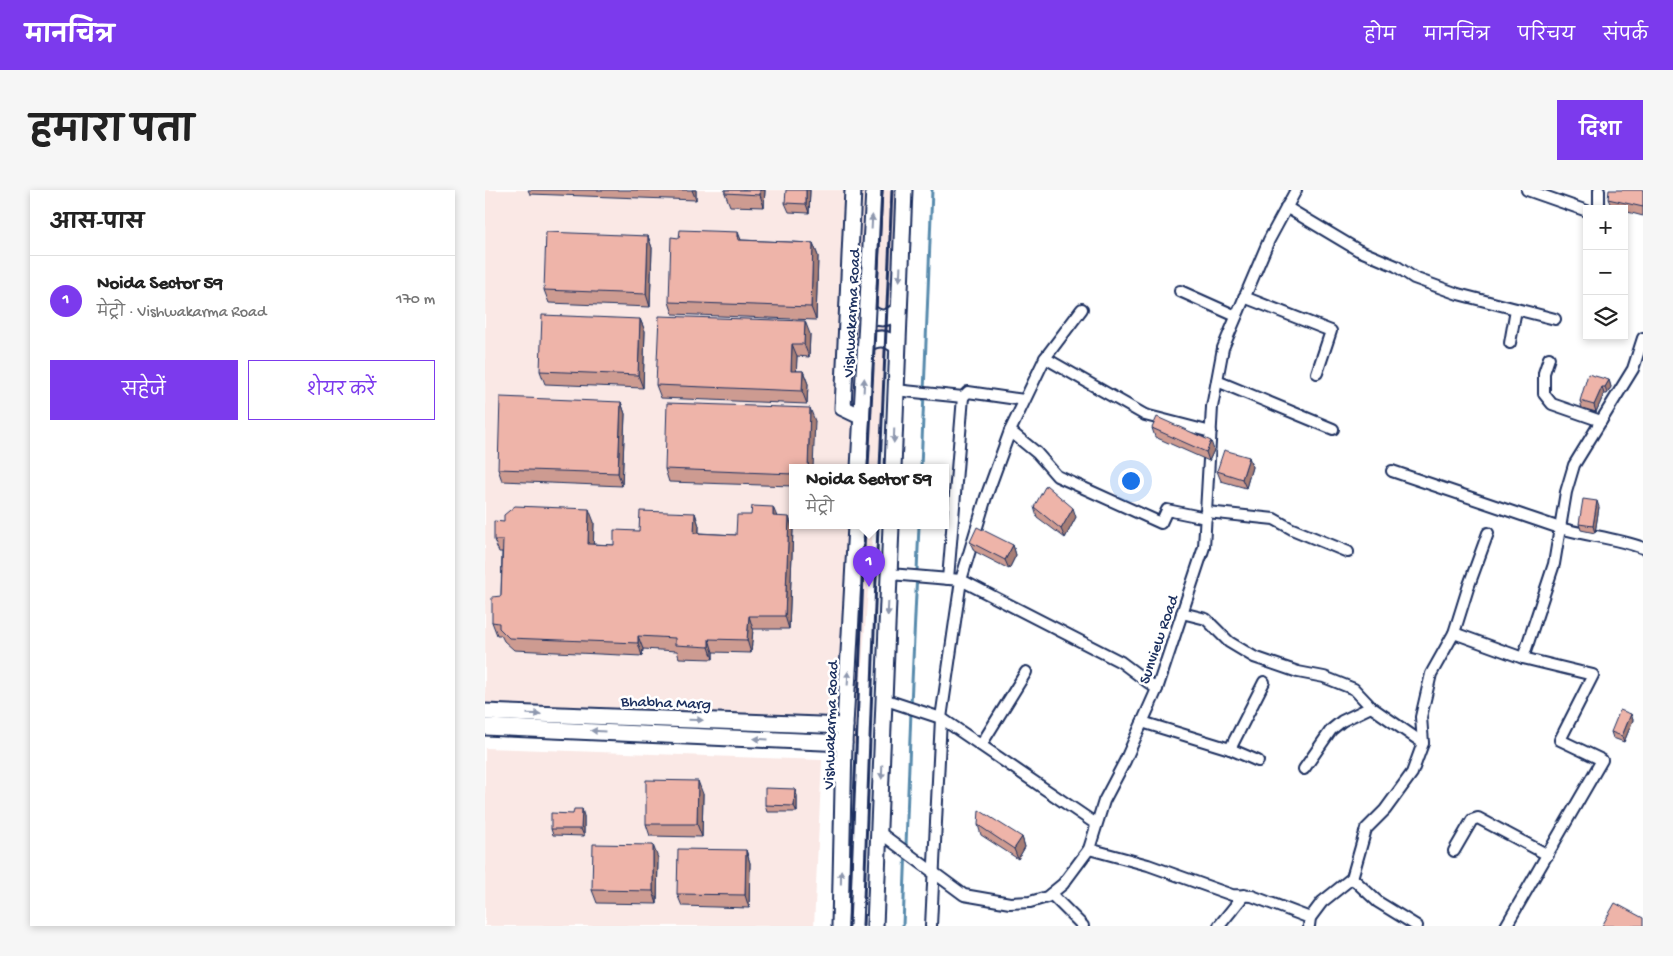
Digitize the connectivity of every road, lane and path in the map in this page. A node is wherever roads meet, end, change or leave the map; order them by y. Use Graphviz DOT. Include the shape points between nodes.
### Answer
graph roads {
  1 [pos="853,190"];
  2 [pos="874,190"];
  3 [pos="904,190"];
  4 [pos="1296,190"];
  5 [pos="1527,190"];
  6 [pos="1599,190"];
  7 [pos="1551,194"];
  8 [pos="1599,205"];
  9 [pos="1286,207"];
  10 [pos="1583,209"];
  11 [pos="849,262"];
  12 [pos="870,269"];
  13 [pos="1180,291"];
  14 [pos="1244,297"];
  15 [pos="1082,309"];
  16 [pos="1516,309"];
  17 [pos="868,310"];
  18 [pos="898,310"];
  19 [pos="1236,316"];
  20 [pos="1555,319"];
  21 [pos="1642,341"];
  22 [pos="1510,343"];
  23 [pos="866,344"];
  24 [pos="897,346"];
  25 [pos="1045,358"];
  26 [pos="1549,358"];
  27 [pos="1317,374"];
  28 [pos="1217,381"];
  29 [pos="895,390"];
  30 [pos="963,397"];
  31 [pos="1025,400"];
  32 [pos="862,417"];
  33 [pos="1601,421"];
  34 [pos="1333,429"];
  35 [pos="1010,431"];
  36 [pos="1211,432"];
  37 [pos="859,464"];
  38 [pos="893,464"];
  39 [pos="1391,472"];
  40 [pos="1206,515"];
  41 [pos="1560,528"];
  42 [pos="856,529"];
  43 [pos="891,529"];
  44 [pos="1488,533"];
  45 [pos="1643,548"];
  46 [pos="1348,552"];
  47 [pos="889,574"];
  48 [pos="948,579"];
  49 [pos="961,580"];
  50 [pos="1182,613"];
  51 [pos="1454,633"];
  52 [pos="1523,658"];
  53 [pos="1026,672"];
  54 [pos="1265,682"];
  55 [pos="1157,689"];
  56 [pos="883,699"];
  57 [pos="1371,707"];
  58 [pos="485,712"];
  59 [pos="941,718"];
  60 [pos="1142,722"];
  61 [pos="797,724"];
  62 [pos="845,726"];
  63 [pos="485,727"];
  64 [pos="797,741"];
  65 [pos="844,743"];
  66 [pos="1423,743"];
  67 [pos="981,745"];
  68 [pos="1230,749"];
  69 [pos="1258,761"];
  70 [pos="1304,769"];
  71 [pos="1096,824"];
  72 [pos="879,832"];
  73 [pos="1089,849"];
  74 [pos="1454,851"];
  75 [pos="1548,855"];
  76 [pos="932,873"];
  77 [pos="1353,878"];
  78 [pos="1051,894"];
  79 [pos="1244,895"];
  80 [pos="1309,922"];
  81 [pos="840,926"];
  82 [pos="875,926"];
  83 [pos="931,926"];
  84 [pos="1083,926"];
  85 [pos="1219,926"];
  86 [pos="1417,926"];
  87 [pos="1506,926"];
  1 -- 11 [label="main road"];
  12 -- 2 [label="main road, Vishwakarma Road, one-way"];
  3 -- 18 [label="main road, one-way"];
  4 -- 9 [label="street, Sunview Road"];
  5 -- 7 [label="street"];
  6 -- 8 [label="street"];
  7 -- 10 [label="street"];
  9 -- 14 [label="street, Sunview Road"];
  9 -- 16 [label="street" via="1358,250 1396,266 1414,278 1458,294"];
  11 -- 12 [label="main road"];
  11 -- 32 [label="main road" via="843,408"];
  12 -- 17 [label="main road, Vishwakarma Road"];
  13 -- 19 [label="street"];
  14 -- 19 [label="street, Sunview Road"];
  14 -- 27 [label="street" via="1331,331"];
  15 -- 25 [label="street"];
  16 -- 20 [label="street"];
  16 -- 22 [label="street"];
  17 -- 18 [label="main road" via="873,316 883,318"];
  17 -- 23 [label="main road, Vishwakarma Road"];
  18 -- 24 [label="main road"];
  19 -- 28 [label="street, Sunview Road" via="1223,348"];
  21 -- 33 [label="street" via="1633,369"];
  23 -- 24 [label="main road" via="881,339"];
  32 -- 23 [label="main road, Vishwakarma Road, one-way"];
  24 -- 29 [label="main road"];
  25 -- 31 [label="street"];
  25 -- 36 [label="street" via="1145,415"];
  26 -- 33 [label="street" via="1543,394 1552,404"];
  28 -- 34 [label="street"];
  28 -- 36 [label="street, Sunview Road"];
  29 -- 30 [label="street"];
  29 -- 38 [label="main road, one-way"];
  30 -- 31 [label="street" via="968,392"];
  30 -- 48 [label="street"];
  31 -- 35 [label="street"];
  32 -- 37 [label="main road, Vishwakarma Road"];
  33 -- 41 [label="street" via="1574,465 1565,492"];
  35 -- 40 [label="street" via="1037,453 1057,476 1161,523 1167,510"];
  35 -- 49 [label="street"];
  36 -- 40 [label="street, Sunview Road"];
  39 -- 41 [label="street"];
  40 -- 46 [label="street" via="1274,519"];
  40 -- 50 [label="street, Sunview Road" via="1204,547"];
  41 -- 45 [label="street" via="1621,540"];
  41 -- 52 [label="street" via="1554,564"];
  62 -- 42 [label="main road, Vishwakarma Road, one-way"];
  43 -- 47 [label="main road"];
  44 -- 51 [label="street"];
  47 -- 48 [label="street"];
  47 -- 56 [label="main road, one-way"];
  48 -- 49 [label="street"];
  49 -- 55 [label="street" via="1121,662"];
  49 -- 59 [label="street"];
  50 -- 55 [label="street, Sunview Road"];
  50 -- 57 [label="street" via="1206,619 1229,642 1254,657 1354,689"];
  51 -- 52 [label="street"];
  51 -- 66 [label="street" via="1431,674 1421,717"];
  52 -- 75 [label="street" via="1593,675 1560,740 1602,760"];
  53 -- 67 [label="street"];
  54 -- 68 [label="street"];
  55 -- 60 [label="street, Sunview Road"];
  56 -- 59 [label="street"];
  56 -- 72 [label="main road, one-way"];
  57 -- 66 [label="street"];
  57 -- 70 [label="street" via="1331,730"];
  58 -- 61 [label="main road, Bhabha Marg, one-way"];
  59 -- 67 [label="street"];
  59 -- 76 [label="street"];
  60 -- 68 [label="street"];
  60 -- 71 [label="street, Sunview Road"];
  61 -- 62 [label="main road, Bhabha Marg"];
  61 -- 64 [label="main road"];
  62 -- 65 [label="main road, Vishwakarma Road"];
  64 -- 63 [label="main road, Bhabha Marg, one-way"];
  64 -- 65 [label="main road, Bhabha Marg"];
  81 -- 65 [label="main road, Vishwakarma Road, one-way"];
  66 -- 77 [label="street" via="1412,773 1385,810 1366,829"];
  67 -- 71 [label="street"];
  68 -- 69 [label="street"];
  71 -- 73 [label="street, Sunview Road"];
  72 -- 76 [label="street, Sunview Road"];
  72 -- 82 [label="main road"];
  73 -- 78 [label="street, Sunview Road" via="1063,884"];
  73 -- 79 [label="street" via="1148,865 1222,892"];
  74 -- 75 [label="street" via="1472,820 1478,818"];
  75 -- 87 [label="street"];
  76 -- 78 [label="street, Sunview Road" via="964,895 1010,903 1030,902"];
  76 -- 83 [label="street"];
  77 -- 80 [label="street" via="1322,902"];
  77 -- 86 [label="street" via="1378,902"];
  78 -- 84 [label="street"];
  79 -- 80 [label="street"];
  79 -- 85 [label="street"];
}
